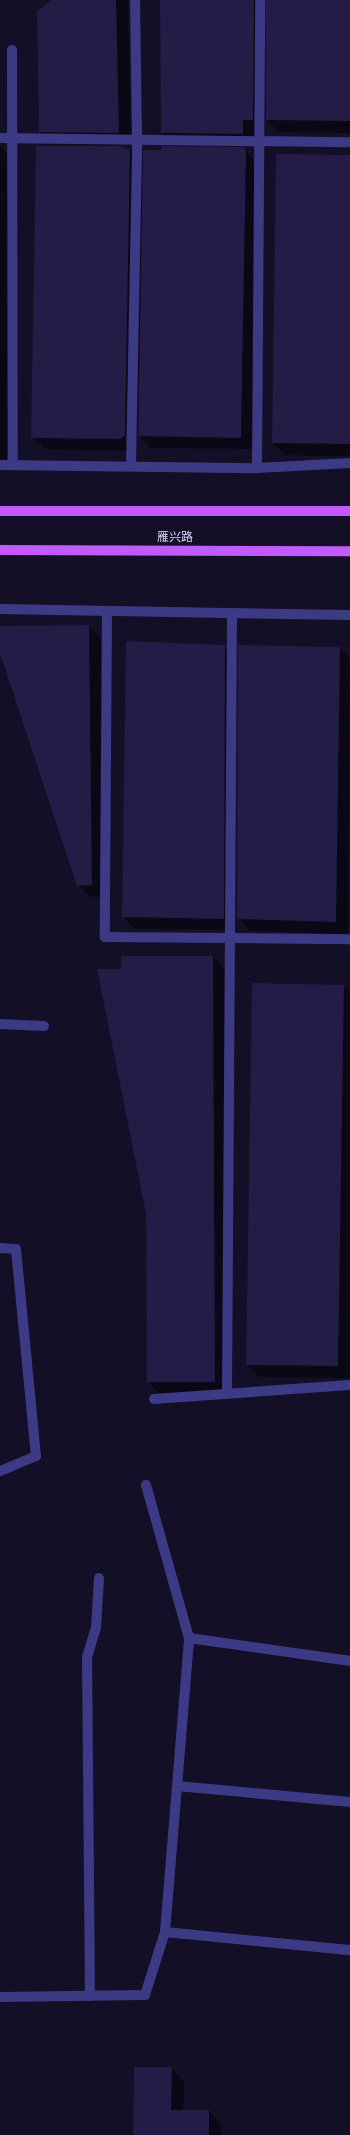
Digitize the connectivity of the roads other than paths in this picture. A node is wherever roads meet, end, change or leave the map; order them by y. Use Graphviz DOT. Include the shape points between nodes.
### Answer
graph roads {
  1 [pos="136,0"];
  2 [pos="260,0"];
  3 [pos="12,50"];
  4 [pos="0,138"];
  5 [pos="12,139"];
  6 [pos="137,140"];
  7 [pos="259,141"];
  8 [pos="350,142"];
  9 [pos="350,463"];
  10 [pos="13,464"];
  11 [pos="0,465"];
  12 [pos="131,466"];
  13 [pos="257,468"];
  14 [pos="0,511"];
  15 [pos="350,511"];
  16 [pos="0,550"];
  17 [pos="350,551"];
  18 [pos="0,609"];
  19 [pos="107,611"];
  20 [pos="232,613"];
  21 [pos="350,615"];
  22 [pos="230,938"];
  23 [pos="350,939"];
  24 [pos="0,1024"];
  25 [pos="44,1026"];
  26 [pos="0,1248"];
  27 [pos="350,1385"];
  28 [pos="228,1394"];
  29 [pos="154,1399"];
  30 [pos="0,1471"];
  31 [pos="146,1485"];
  32 [pos="99,1578"];
  33 [pos="189,1638"];
  34 [pos="350,1661"];
  35 [pos="177,1786"];
  36 [pos="350,1802"];
  37 [pos="165,1932"];
  38 [pos="350,1950"];
  39 [pos="90,1996"];
  40 [pos="0,1997"];
  1 -- 6 [label="lane"];
  2 -- 7 [label="lane"];
  3 -- 5 [label="lane"];
  4 -- 5 [label="lane"];
  5 -- 6 [label="lane"];
  5 -- 10 [label="lane"];
  6 -- 7 [label="lane"];
  6 -- 12 [label="lane"];
  7 -- 8 [label="lane"];
  7 -- 13 [label="lane"];
  9 -- 13 [label="lane"];
  10 -- 11 [label="lane"];
  10 -- 12 [label="lane"];
  12 -- 13 [label="lane"];
  14 -- 15 [label="main road"];
  16 -- 17 [label="main road, 雁兴路"];
  18 -- 19 [label="lane"];
  19 -- 20 [label="lane"];
  19 -- 22 [label="lane" via="105,937"];
  20 -- 21 [label="lane"];
  20 -- 22 [label="lane"];
  22 -- 23 [label="lane"];
  22 -- 28 [label="lane"];
  24 -- 25 [label="lane"];
  26 -- 30 [label="lane" via="16,1248 36,1456"];
  27 -- 28 [label="lane"];
  28 -- 29 [label="lane"];
  31 -- 33 [label="lane"];
  32 -- 39 [label="lane" via="96,1628 87,1657"];
  33 -- 34 [label="lane"];
  33 -- 35 [label="lane"];
  35 -- 36 [label="lane"];
  35 -- 37 [label="lane"];
  37 -- 38 [label="lane"];
  37 -- 39 [label="lane" via="145,1994"];
  39 -- 40 [label="lane"];
}
